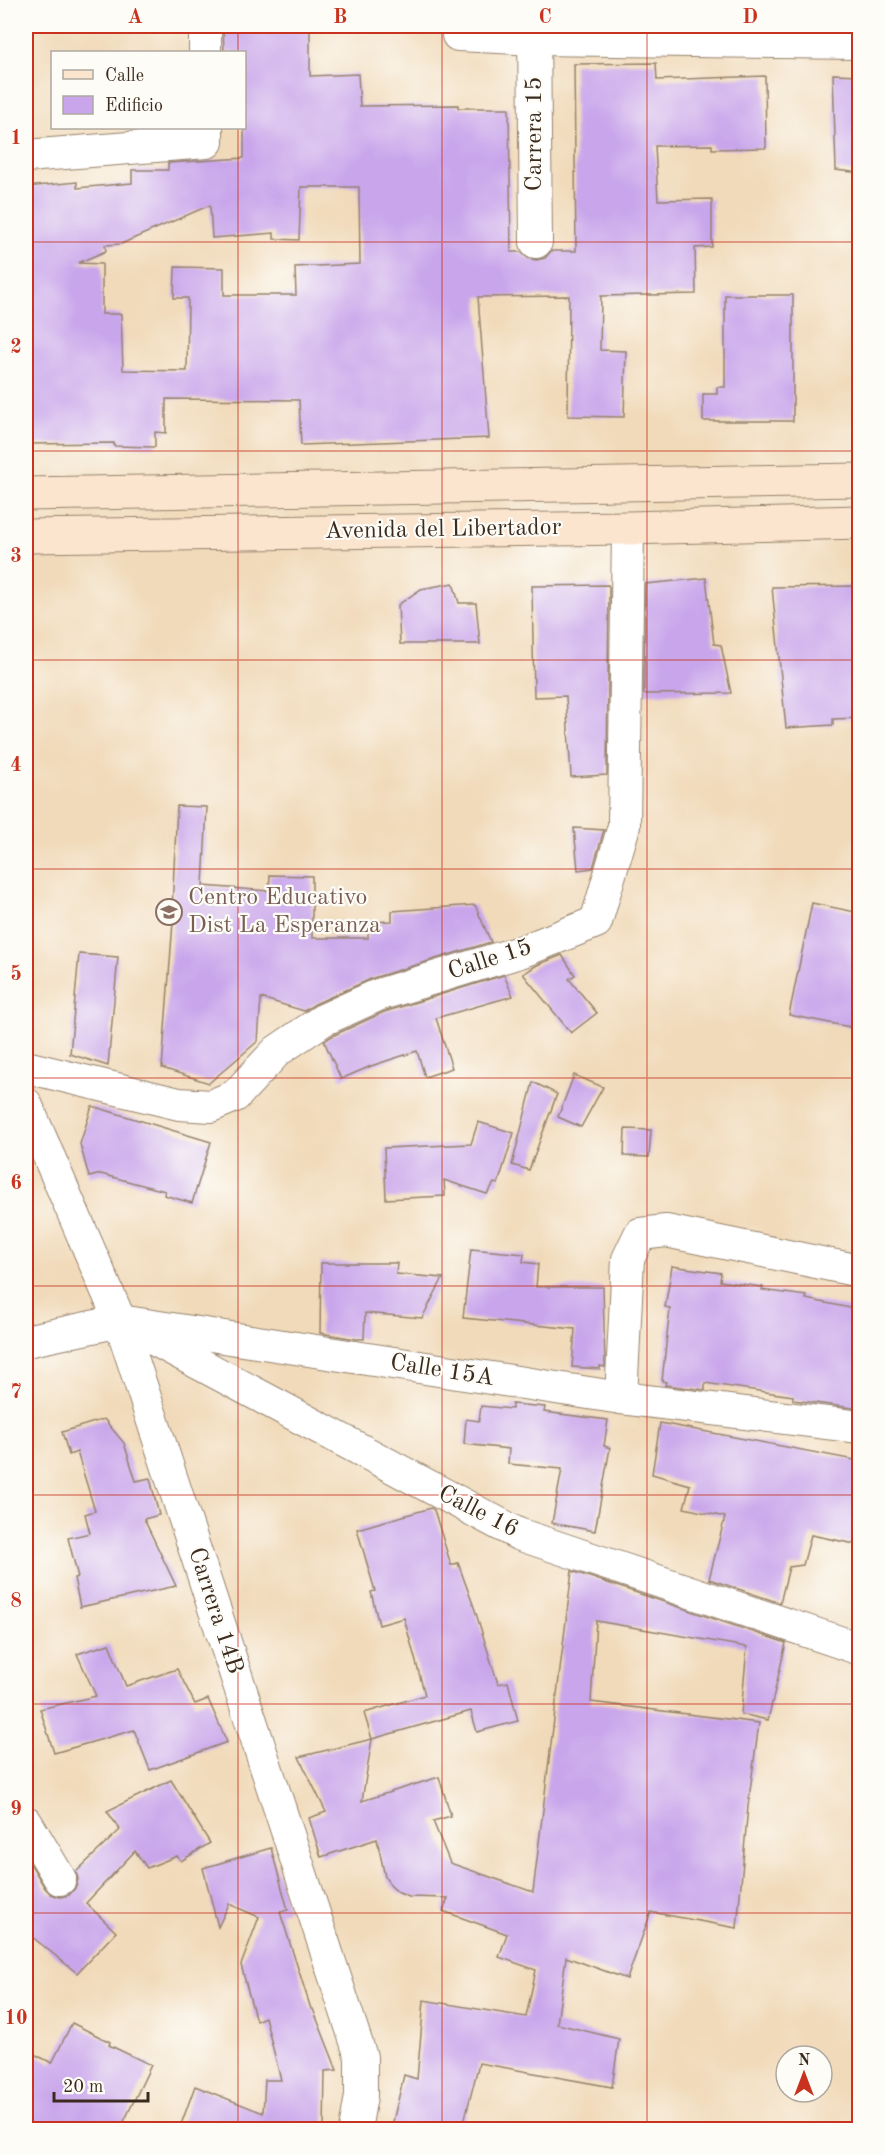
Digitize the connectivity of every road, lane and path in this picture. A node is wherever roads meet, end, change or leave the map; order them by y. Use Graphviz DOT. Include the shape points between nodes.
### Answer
graph roads {
  1 [pos="205,26"];
  2 [pos="535,32"];
  3 [pos="458,35"];
  4 [pos="860,43"];
  5 [pos="205,51"];
  6 [pos="207,129"];
  7 [pos="26,156"];
  8 [pos="536,242"];
  9 [pos="860,480"];
  10 [pos="26,494"];
  11 [pos="860,522"];
  12 [pos="628,528"];
  13 [pos="26,536"];
  14 [pos="26,1066"];
  15 [pos="26,1104"];
  16 [pos="860,1271"];
  17 [pos="120,1321"];
  18 [pos="26,1341"];
  19 [pos="621,1398"];
  20 [pos="860,1427"];
  21 [pos="860,1649"];
  22 [pos="26,1822"];
  23 [pos="60,1879"];
  24 [pos="355,2130"];
  1 -- 5 [label="street"];
  2 -- 3 [label="street"];
  2 -- 4 [label="street"];
  2 -- 8 [label="street, Carrera 15"];
  6 -- 7 [label="street" via="207,142"];
  9 -- 10 [label="main road, Avenida del Libertador"];
  11 -- 12 [label="main road, Avenida del Libertador"];
  12 -- 13 [label="main road, Avenida del Libertador"];
  12 -- 14 [label="street, Calle 15" via="624,826 596,922 524,951 378,995 322,1020 277,1051 235,1096 212,1106 179,1104"];
  15 -- 17 [label="street, Carrera 14B"];
  16 -- 19 [label="street" via="666,1231 640,1234 628,1259"];
  17 -- 18 [label="street, Calle 15A"];
  17 -- 19 [label="street, Calle 15A"];
  17 -- 21 [label="street, Calle 16" via="518,1534"];
  17 -- 24 [label="street, Carrera 14B" via="362,2058 362,2096"];
  19 -- 20 [label="street, Calle 15A"];
  22 -- 23 [label="street"];
}
